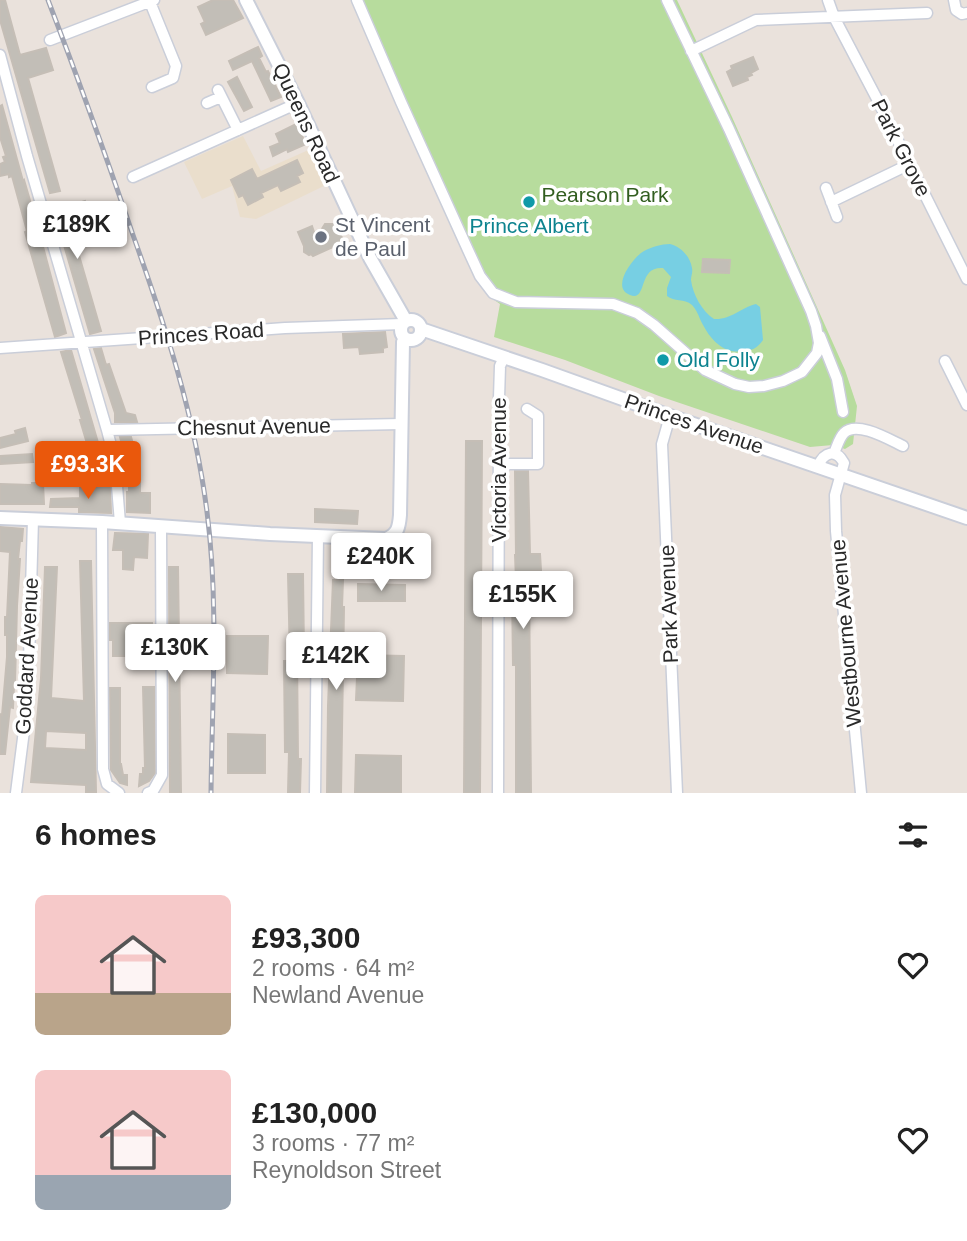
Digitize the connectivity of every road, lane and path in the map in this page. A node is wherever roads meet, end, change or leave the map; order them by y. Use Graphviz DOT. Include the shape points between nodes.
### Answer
graph roads {
  1 [pos="246,0"];
  2 [pos="357,0"];
  3 [pos="667,0"];
  4 [pos="828,0"];
  5 [pos="152,1"];
  6 [pos="955,5"];
  7 [pos="927,13"];
  8 [pos="967,13"];
  9 [pos="834,17"];
  10 [pos="50,40"];
  11 [pos="691,51"];
  12 [pos="0,55"];
  13 [pos="152,87"];
  14 [pos="207,103"];
  15 [pos="298,103"];
  16 [pos="238,130"];
  17 [pos="909,164"];
  18 [pos="133,177"];
  19 [pos="826,188"];
  20 [pos="831,202"];
  21 [pos="837,217"];
  22 [pos="967,279"];
  23 [pos="404,322"];
  24 [pos="816,326"];
  25 [pos="421,329"];
  26 [pos="405,338"];
  27 [pos="82,344"];
  28 [pos="0,348"];
  29 [pos="503,357"];
  30 [pos="946,361"];
  31 [pos="967,405"];
  32 [pos="527,409"];
  33 [pos="843,412"];
  34 [pos="670,416"];
  35 [pos="401,424"];
  36 [pos="107,430"];
  37 [pos="903,446"];
  38 [pos="834,453"];
  39 [pos="499,464"];
  40 [pos="818,466"];
  41 [pos="841,474"];
  42 [pos="0,518"];
  43 [pos="967,518"];
  44 [pos="33,519"];
  45 [pos="102,522"];
  46 [pos="120,523"];
  47 [pos="161,526"];
  48 [pos="318,536"];
  49 [pos="16,793"];
  50 [pos="119,793"];
  51 [pos="148,793"];
  52 [pos="315,793"];
  53 [pos="498,793"];
  54 [pos="677,793"];
  55 [pos="861,793"];
  1 -- 15 [label="street, Queens Road"];
  2 -- 24 [label="street" via="480,276 493,293 516,302 613,304 654,325 705,370 749,387 802,372 817,353"];
  3 -- 11 [label="street"];
  4 -- 9 [label="street, Park Grove"];
  5 -- 10 [label="street"];
  5 -- 13 [label="street" via="176,65 173,78"];
  6 -- 8 [label="street" via="962,14"];
  7 -- 9 [label="street"];
  9 -- 11 [label="street" via="756,20"];
  9 -- 17 [label="street, Park Grove"];
  11 -- 24 [label="street"];
  12 -- 27 [label="street"];
  14 -- 16 [label="street" via="219,93"];
  15 -- 16 [label="street"];
  15 -- 23 [label="street, Queens Road"];
  16 -- 18 [label="street"];
  17 -- 20 [label="street"];
  17 -- 22 [label="street, Park Grove"];
  19 -- 20 [label="street"];
  20 -- 21 [label="street"];
  23 -- 25 [label="street" via="414,320"];
  23 -- 26 [label="street" via="400,331"];
  23 -- 27 [label="street, Princes Road"];
  24 -- 33 [label="street" via="838,379"];
  25 -- 26 [label="street" via="417,338"];
  25 -- 29 [label="street, Princes Avenue"];
  26 -- 35 [label="street"];
  27 -- 28 [label="street, Princes Road"];
  27 -- 36 [label="street"];
  29 -- 34 [label="street, Princes Avenue"];
  29 -- 39 [label="street, Victoria Avenue"];
  30 -- 31 [label="street"];
  32 -- 39 [label="street" via="538,416 538,464"];
  34 -- 40 [label="street, Princes Avenue"];
  34 -- 54 [label="street, Park Avenue" via="663,444"];
  35 -- 36 [label="street, Chesnut Avenue"];
  35 -- 48 [label="street" via="398,530 386,539"];
  36 -- 46 [label="street" via="115,461"];
  37 -- 38 [label="street" via="864,425 846,430"];
  38 -- 40 [label="street" via="821,459"];
  38 -- 41 [label="street" via="844,463"];
  39 -- 53 [label="street, Victoria Avenue"];
  40 -- 41 [label="street, Princes Avenue"];
  41 -- 43 [label="street, Princes Avenue"];
  41 -- 55 [label="street, Westbourne Avenue" via="835,495 836,531"];
  42 -- 44 [label="street"];
  44 -- 45 [label="street"];
  44 -- 49 [label="street, Goddard Avenue" via="26,715"];
  45 -- 46 [label="street"];
  45 -- 50 [label="street" via="103,769 107,784"];
  46 -- 47 [label="street"];
  47 -- 48 [label="street"];
  47 -- 51 [label="street" via="162,775"];
  48 -- 52 [label="street"];
}
